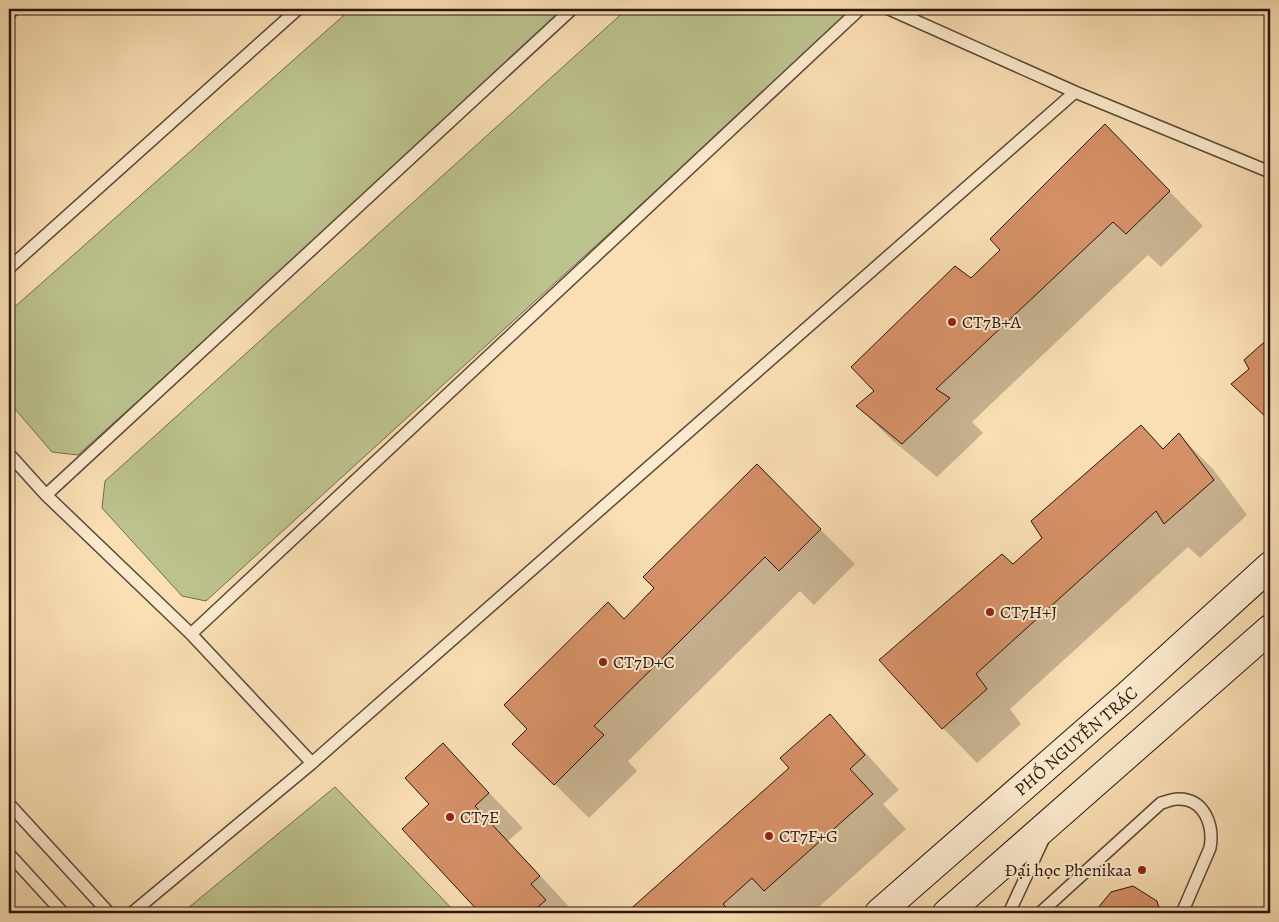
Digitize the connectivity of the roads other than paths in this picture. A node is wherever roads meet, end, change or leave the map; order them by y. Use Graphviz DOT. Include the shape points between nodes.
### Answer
graph roads {
  1 [pos="14,9"];
  2 [pos="298,9"];
  3 [pos="572,9"];
  4 [pos="860,9"];
  5 [pos="889,9"];
  6 [pos="9,14"];
  7 [pos="1075,92"];
  8 [pos="1270,172"];
  9 [pos="9,268"];
  10 [pos="9,454"];
  11 [pos="46,495"];
  12 [pos="1270,566"];
  13 [pos="1270,630"];
  14 [pos="191,634"];
  15 [pos="312,763"];
  16 [pos="9,804"];
  17 [pos="1050,823"];
  18 [pos="9,854"];
  19 [pos="63,913"];
  20 [pos="109,913"];
  21 [pos="132,913"];
  22 [pos="879,913"];
  23 [pos="947,913"];
  24 [pos="1009,913"];
  25 [pos="1040,913"];
  26 [pos="1182,913"];
  1 -- 6 [label="lane"];
  2 -- 9 [label="lane"];
  3 -- 11 [label="lane"];
  4 -- 14 [label="lane"];
  5 -- 7 [label="lane"];
  7 -- 8 [label="lane"];
  7 -- 15 [label="lane"];
  10 -- 11 [label="lane"];
  11 -- 14 [label="lane"];
  12 -- 22 [label="main road, PHỐ NGUYỄN TRÁC"];
  13 -- 17 [label="main road"];
  14 -- 15 [label="lane"];
  15 -- 21 [label="lane"];
  16 -- 20 [label="lane"];
  17 -- 23 [label="main road"];
  17 -- 24 [label="lane"];
  18 -- 19 [label="lane"];
  25 -- 26 [label="lane" via="1162,803 1176,799 1188,800 1199,806 1207,815 1212,837"];
}
